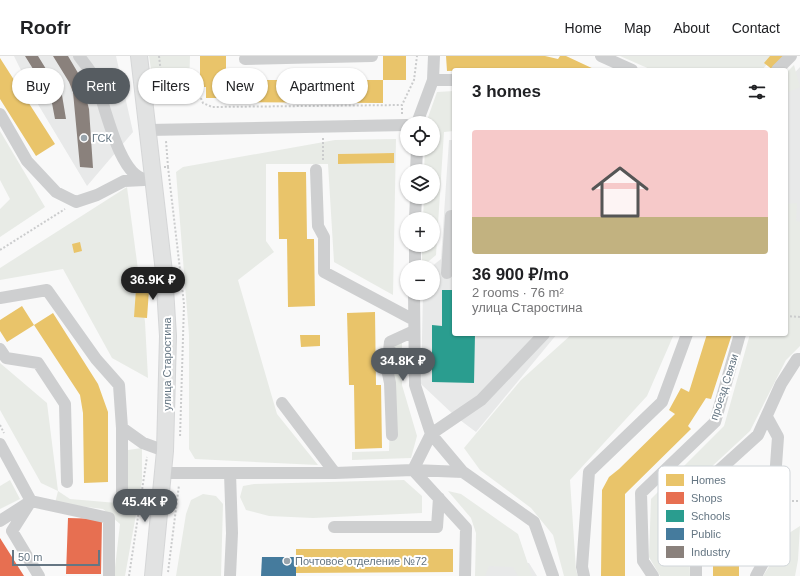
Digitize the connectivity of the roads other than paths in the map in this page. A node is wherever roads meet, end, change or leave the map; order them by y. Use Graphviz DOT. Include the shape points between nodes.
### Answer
graph roads {
  1 [pos="79,56"];
  2 [pos="139,56"];
  3 [pos="372,56"];
  4 [pos="434,56"];
  5 [pos="601,56"];
  6 [pos="791,56"];
  7 [pos="245,59"];
  8 [pos="628,68"];
  9 [pos="779,68"];
  10 [pos="433,80"];
  11 [pos="452,80"];
  12 [pos="0,114"];
  13 [pos="420,116"];
  14 [pos="400,125"];
  15 [pos="148,130"];
  16 [pos="319,168"];
  17 [pos="149,179"];
  18 [pos="452,216"];
  19 [pos="447,273"];
  20 [pos="0,298"];
  21 [pos="414,300"];
  22 [pos="414,325"];
  23 [pos="542,336"];
  24 [pos="686,336"];
  25 [pos="739,336"];
  26 [pos="0,350"];
  27 [pos="800,359"];
  28 [pos="282,403"];
  29 [pos="766,417"];
  30 [pos="122,428"];
  31 [pos="431,434"];
  32 [pos="392,435"];
  33 [pos="0,444"];
  34 [pos="165,451"];
  35 [pos="669,466"];
  36 [pos="724,466"];
  37 [pos="776,466"];
  38 [pos="413,470"];
  39 [pos="463,472"];
  40 [pos="163,473"];
  41 [pos="230,473"];
  42 [pos="335,473"];
  43 [pos="658,477"];
  44 [pos="67,482"];
  45 [pos="122,492"];
  46 [pos="439,498"];
  47 [pos="31,501"];
  48 [pos="0,521"];
  49 [pos="334,527"];
  50 [pos="761,566"];
  51 [pos="39,576"];
  52 [pos="109,576"];
  53 [pos="153,576"];
  54 [pos="230,576"];
  55 [pos="465,576"];
  56 [pos="553,576"];
  57 [pos="584,576"];
  58 [pos="652,576"];
  59 [pos="756,576"];
  1 -- 17 [label="street" via="94,77 122,158 130,170"];
  2 -- 15 [label="main road, улица Старостина"];
  3 -- 7 [label="street"];
  4 -- 10 [label="street"];
  5 -- 8 [label="street"];
  6 -- 9 [label="street"];
  10 -- 11 [label="street"];
  10 -- 13 [label="street"];
  12 -- 17 [label="street" via="27,162 56,192 76,202 97,195 124,181"];
  14 -- 15 [label="street"];
  15 -- 17 [label="main road, улица Старостина"];
  16 -- 22 [label="street" via="318,226 324,237 324,272"];
  17 -- 34 [label="main road, улица Старостина" via="167,304"];
  18 -- 19 [label="street"];
  20 -- 30 [label="street" via="47,290 96,359 119,385"];
  21 -- 22 [label="street"];
  22 -- 31 [label="street" via="415,385"];
  22 -- 32 [label="street" via="390,342 387,369"];
  23 -- 31 [label="street" via="481,400"];
  24 -- 57 [label="street" via="662,402 589,472 582,567"];
  25 -- 35 [label="street, проезд Связи" via="715,422"];
  26 -- 44 [label="street" via="6,358 38,363 65,404"];
  27 -- 29 [label="street" via="797,359 782,384"];
  28 -- 42 [label="street"];
  29 -- 36 [label="street" via="758,435"];
  29 -- 37 [label="street" via="778,437"];
  30 -- 34 [label="street" via="143,443"];
  30 -- 45 [label="street"];
  31 -- 38 [label="street"];
  31 -- 39 [label="street"];
  33 -- 47 [label="street"];
  34 -- 40 [label="main road, улица Старостина"];
  38 -- 39 [label="street"];
  38 -- 42 [label="street"];
  38 -- 46 [label="street"];
  39 -- 56 [label="street" via="534,522"];
  40 -- 41 [label="street"];
  40 -- 53 [label="main road, улица Старостина"];
  41 -- 42 [label="street"];
  41 -- 54 [label="street"];
  43 -- 58 [label="street, проезд Связи" via="641,493 643,561"];
  46 -- 49 [label="street" via="437,527"];
  46 -- 55 [label="street" via="466,528"];
  47 -- 48 [label="street"];
  47 -- 51 [label="street" via="12,530"];
  47 -- 52 [label="street" via="109,518"];
  50 -- 59 [label="street"];
}
